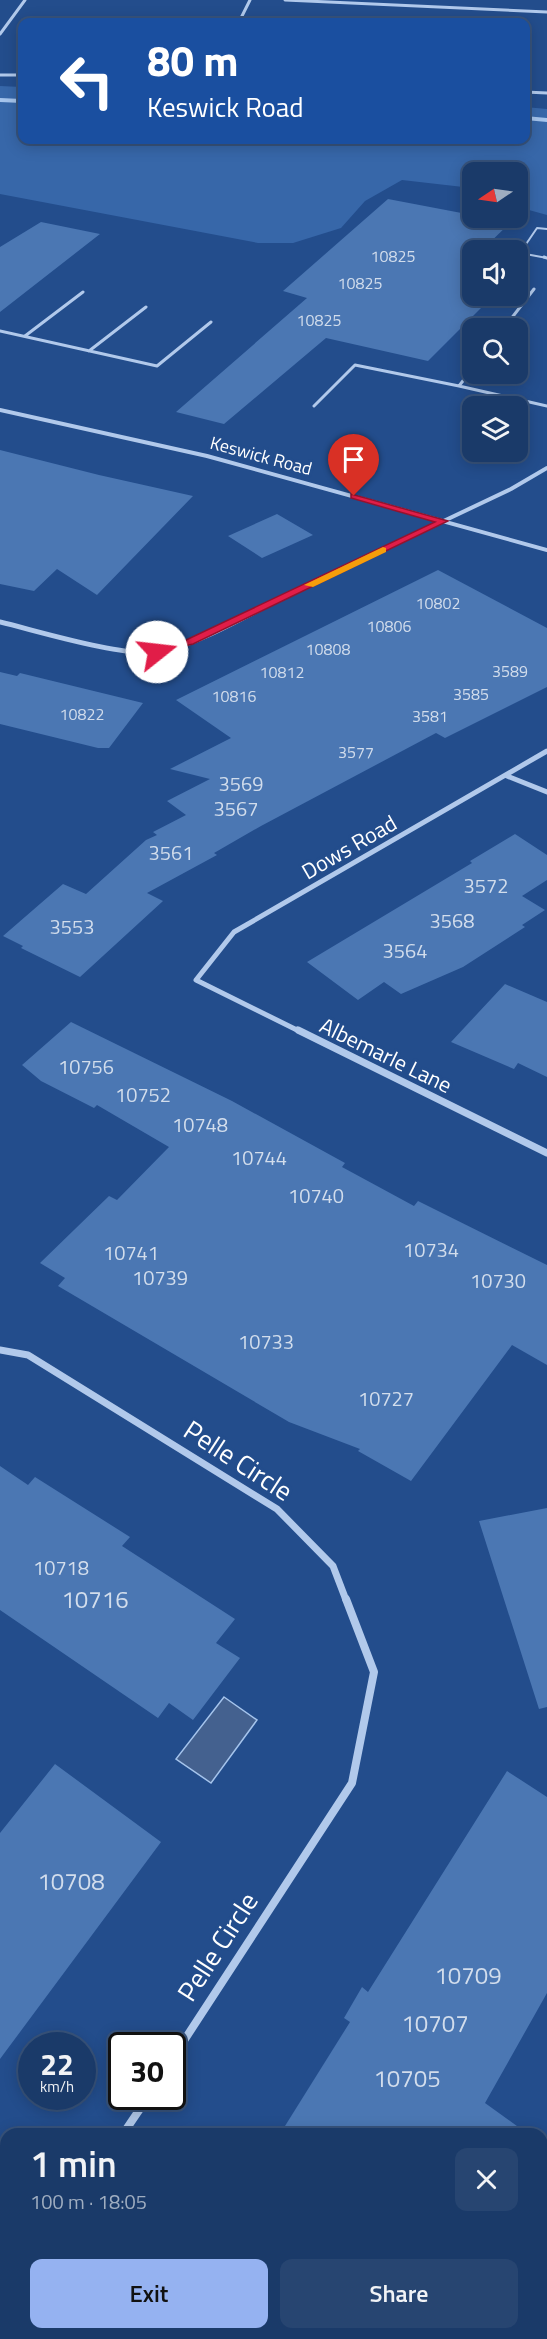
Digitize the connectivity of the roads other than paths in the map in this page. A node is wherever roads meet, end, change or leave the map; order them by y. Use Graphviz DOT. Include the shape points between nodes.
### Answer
graph roads {
  1 [pos="25,0"];
  2 [pos="250,0"];
  3 [pos="285,0"];
  4 [pos="491,0"];
  5 [pos="488,8"];
  6 [pos="547,12"];
  7 [pos="241,18"];
  8 [pos="0,34"];
  9 [pos="0,75"];
  10 [pos="18,75"];
  11 [pos="530,92"];
  12 [pos="547,93"];
  13 [pos="547,229"];
  14 [pos="547,258"];
  15 [pos="534,289"];
  16 [pos="83,291"];
  17 [pos="146,307"];
  18 [pos="512,318"];
  19 [pos="211,322"];
  20 [pos="0,331"];
  21 [pos="25,336"];
  22 [pos="89,351"];
  23 [pos="462,382"];
  24 [pos="459,386"];
  25 [pos="314,406"];
  26 [pos="547,406"];
  27 [pos="0,410"];
  28 [pos="547,468"];
  29 [pos="443,521"];
  30 [pos="547,550"];
  31 [pos="0,622"];
  32 [pos="547,751"];
  33 [pos="507,776"];
  34 [pos="547,792"];
  35 [pos="211,988"];
  36 [pos="547,1153"];
  37 [pos="0,1350"];
  38 [pos="186,2038"];
  39 [pos="139,2110"];
  40 [pos="127,2128"];
  1 -- 8 [label="street"];
  2 -- 7 [label="street"];
  3 -- 5 [label="street"];
  4 -- 5 [label="street"];
  5 -- 6 [label="street"];
  9 -- 10 [label="street"];
  11 -- 12 [label="street"];
  13 -- 14 [label="lane" via="537,228 520,253"];
  15 -- 18 [label="lane"];
  16 -- 21 [label="lane"];
  17 -- 22 [label="lane"];
  19 -- 22 [label="lane" via="157,366"];
  20 -- 21 [label="lane"];
  21 -- 22 [label="lane"];
  23 -- 24 [label="lane"];
  24 -- 25 [label="lane" via="355,365"];
  24 -- 26 [label="lane"];
  27 -- 29 [label="street, Keswick Road" via="144,440"];
  28 -- 29 [label="street"];
  29 -- 30 [label="street, Keswick Road"];
  29 -- 31 [label="street" via="189,642 157,652 131,652"];
  32 -- 33 [label="street, Dows Road"];
  33 -- 34 [label="street"];
  33 -- 35 [label="street, Dows Road" via="234,932 196,980"];
  35 -- 36 [label="street, Albemarle Lane"];
  37 -- 38 [label="street, Pelle Circle" via="28,1355 277,1509 333,1566 374,1672 352,1783"];
  39 -- 40 [label="street"];
}
